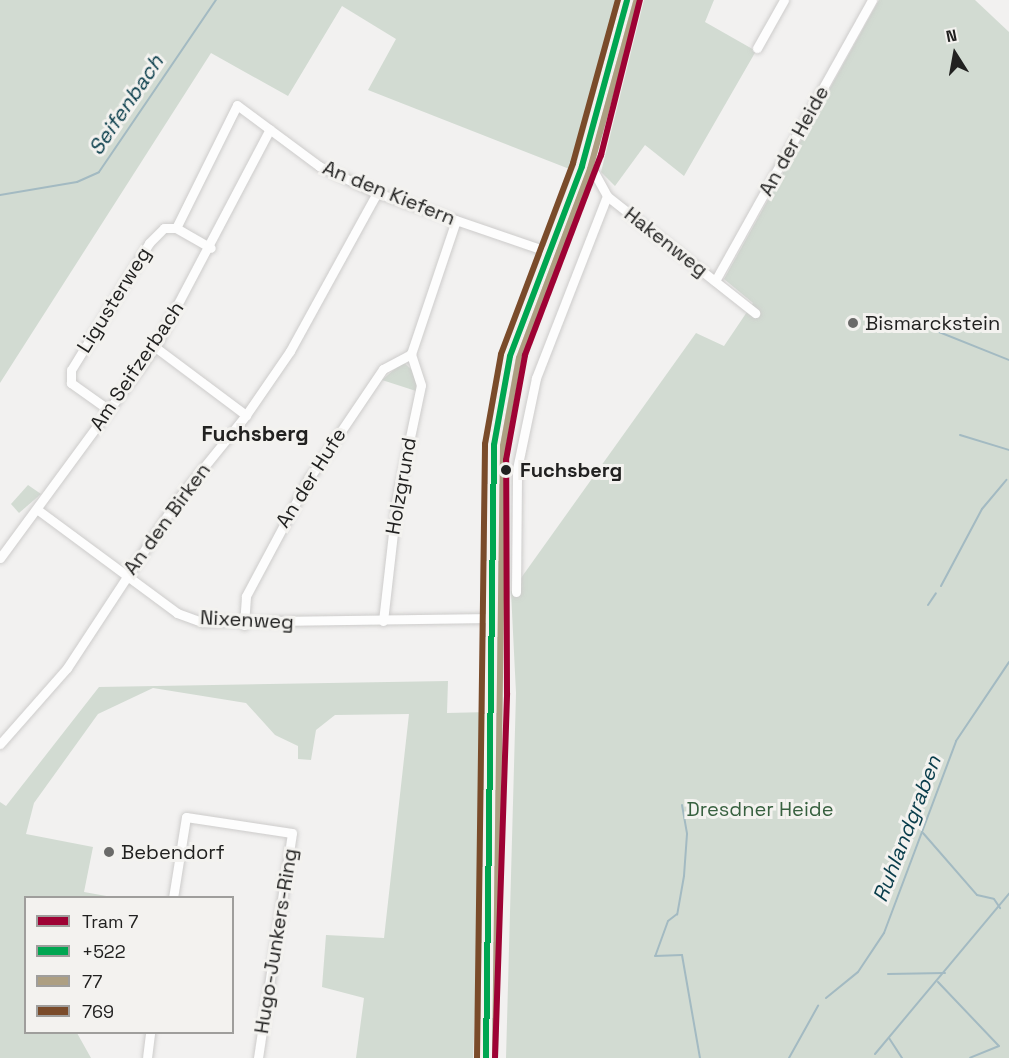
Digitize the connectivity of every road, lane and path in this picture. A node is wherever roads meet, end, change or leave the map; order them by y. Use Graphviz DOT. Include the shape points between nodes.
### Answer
graph roads {
  1 [pos="627,0"];
  2 [pos="784,0"];
  3 [pos="872,0"];
  4 [pos="757,48"];
  5 [pos="270,129"];
  6 [pos="582,166"];
  7 [pos="377,193"];
  8 [pos="608,195"];
  9 [pos="456,220"];
  10 [pos="176,228"];
  11 [pos="211,248"];
  12 [pos="549,252"];
  13 [pos="715,281"];
  14 [pos="755,313"];
  15 [pos="155,347"];
  16 [pos="411,354"];
  17 [pos="109,410"];
  18 [pos="246,415"];
  19 [pos="38,510"];
  20 [pos="0,558"];
  21 [pos="126,576"];
  22 [pos="516,592"];
  23 [pos="492,618"];
  24 [pos="383,621"];
  25 [pos="244,625"];
  26 [pos="0,744"];
  27 [pos="173,896"];
  28 [pos="150,1034"];
  29 [pos="147,1058"];
  30 [pos="258,1058"];
  31 [pos="486,1058"];
  1 -- 6 [label="main road"];
  2 -- 4 [label="street"];
  3 -- 13 [label="street, An der Heide"];
  5 -- 7 [label="street, An den Kiefern" via="319,166"];
  5 -- 10 [label="street, An den Kiefern" via="237,105"];
  5 -- 11 [label="street, Am Seifzerbach"];
  6 -- 8 [label="street, Hakenweg" via="595,174"];
  6 -- 12 [label="main road"];
  7 -- 9 [label="street, An den Kiefern"];
  7 -- 18 [label="street, An den Birken" via="290,351"];
  8 -- 13 [label="street, Hakenweg"];
  8 -- 22 [label="street" via="536,378 517,469"];
  9 -- 12 [label="street, An den Kiefern"];
  9 -- 16 [label="street"];
  10 -- 11 [label="street"];
  10 -- 17 [label="street, Ligusterweg" via="164,228 149,243 71,370 71,383"];
  11 -- 15 [label="street, Am Seifzerbach"];
  12 -- 23 [label="main road" via="510,356 494,445"];
  13 -- 14 [label="street, Hakenweg"];
  15 -- 17 [label="street, Am Seifzerbach"];
  15 -- 18 [label="street"];
  16 -- 24 [label="street, Holzgrund" via="421,385 397,499"];
  16 -- 25 [label="street, An der Hufe" via="383,369 308,480 246,596"];
  17 -- 19 [label="street, Am Seifzerbach"];
  18 -- 21 [label="street, An den Birken" via="178,499"];
  19 -- 20 [label="street, Am Seifzerbach"];
  19 -- 21 [label="street, Nixenweg"];
  21 -- 25 [label="street, Nixenweg" via="177,613"];
  21 -- 26 [label="street, An den Birken" via="66,668"];
  23 -- 24 [label="street, Nixenweg"];
  23 -- 31 [label="main road"];
  24 -- 25 [label="street, Nixenweg"];
  27 -- 30 [label="street, Hugo-Junkers-Ring" via="186,817 292,833"];
  28 -- 29 [label="street"];
}
